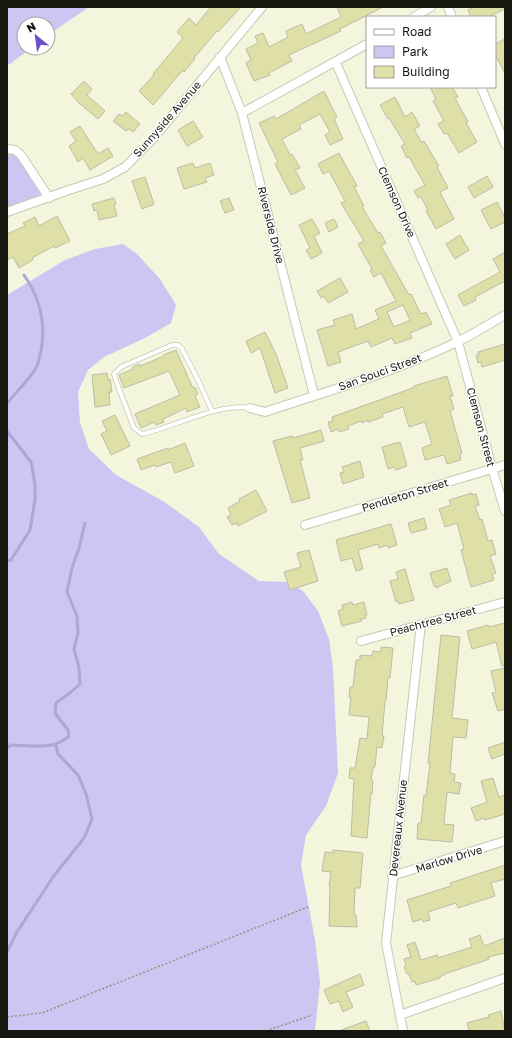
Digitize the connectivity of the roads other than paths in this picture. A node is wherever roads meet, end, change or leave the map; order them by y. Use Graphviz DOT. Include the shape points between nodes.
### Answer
graph roads {
  1 [pos="262,7"];
  2 [pos="431,7"];
  3 [pos="416,16"];
  4 [pos="366,45"];
  5 [pos="220,57"];
  6 [pos="336,63"];
  7 [pos="481,88"];
  8 [pos="242,113"];
  9 [pos="505,144"];
  10 [pos="7,149"];
  11 [pos="49,198"];
  12 [pos="7,212"];
  13 [pos="505,315"];
  14 [pos="458,342"];
  15 [pos="314,395"];
  16 [pos="250,408"];
  17 [pos="212,411"];
  18 [pos="505,465"];
  19 [pos="492,468"];
  20 [pos="505,511"];
  21 [pos="305,525"];
  22 [pos="505,602"];
  23 [pos="421,624"];
  24 [pos="361,641"];
  25 [pos="505,841"];
  26 [pos="392,876"];
  27 [pos="505,978"];
  28 [pos="400,1015"];
  29 [pos="403,1031"];
  1 -- 5 [label="street, Sunnyside Avenue"];
  2 -- 3 [label="street"];
  4 -- 6 [label="street"];
  5 -- 8 [label="street, Riverside Drive"];
  5 -- 11 [label="street, Sunnyside Avenue" via="152,140 125,167 103,180"];
  6 -- 8 [label="street"];
  6 -- 14 [label="street, Clemson Drive"];
  7 -- 9 [label="street"];
  8 -- 15 [label="street, Riverside Drive"];
  10 -- 11 [label="street" via="15,150 21,155"];
  11 -- 12 [label="street, Sunnyside Avenue"];
  13 -- 14 [label="street, San Souci Street"];
  14 -- 15 [label="street, San Souci Street"];
  14 -- 19 [label="street, Clemson Street"];
  15 -- 16 [label="street, San Souci Street" via="265,412"];
  16 -- 17 [label="lane"];
  17 -- 17 [label="lane" via="178,345 121,367 114,374 134,428 142,434"];
  18 -- 19 [label="street, Pendleton Street"];
  19 -- 20 [label="street, Clemson Street"];
  19 -- 21 [label="street, Pendleton Street"];
  22 -- 23 [label="street, Peachtree Street"];
  23 -- 24 [label="street, Peachtree Street"];
  23 -- 26 [label="street, Devereaux Avenue"];
  25 -- 26 [label="street, Marlow Drive"];
  26 -- 28 [label="street, Devereaux Avenue" via="386,943"];
  27 -- 28 [label="street"];
  28 -- 29 [label="street, Devereaux Avenue"];
}
